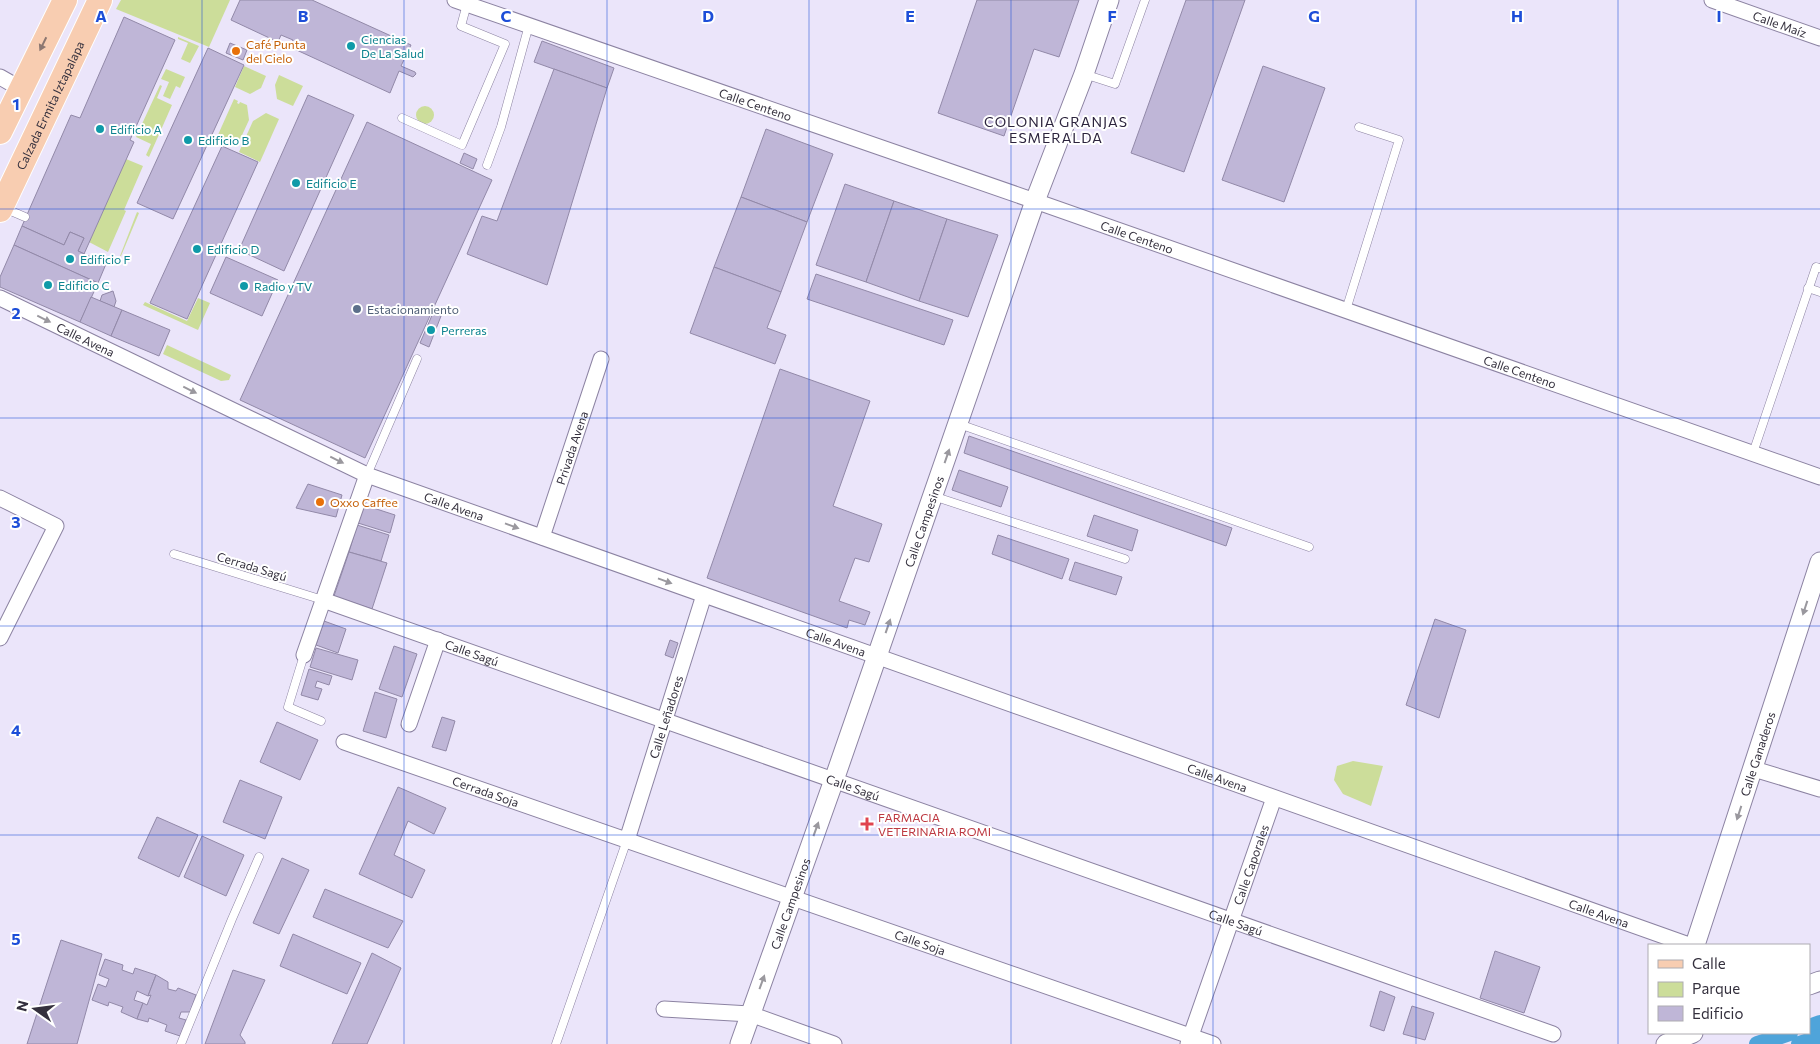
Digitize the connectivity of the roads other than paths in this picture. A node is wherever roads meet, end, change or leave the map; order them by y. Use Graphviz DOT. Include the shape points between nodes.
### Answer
graph roads {
  1 [pos="65,0"];
  2 [pos="100,0"];
  3 [pos="1109,0"];
  4 [pos="1145,0"];
  5 [pos="1712,0"];
  6 [pos="461,2"];
  7 [pos="529,25"];
  8 [pos="1820,38"];
  9 [pos="1084,74"];
  10 [pos="0,77"];
  11 [pos="21,89"];
  12 [pos="402,118"];
  13 [pos="1359,127"];
  14 [pos="0,132"];
  15 [pos="487,165"];
  16 [pos="1036,201"];
  17 [pos="1,208"];
  18 [pos="25,217"];
  19 [pos="1820,268"];
  20 [pos="1808,288"];
  21 [pos="1820,292"];
  22 [pos="0,298"];
  23 [pos="1346,310"];
  24 [pos="417,359"];
  25 [pos="600,359"];
  26 [pos="959,424"];
  27 [pos="1753,452"];
  28 [pos="367,475"];
  29 [pos="1820,477"];
  30 [pos="933,496"];
  31 [pos="0,498"];
  32 [pos="542,537"];
  33 [pos="1309,547"];
  34 [pos="174,554"];
  35 [pos="1125,559"];
  36 [pos="1820,562"];
  37 [pos="704,595"];
  38 [pos="323,600"];
  39 [pos="0,638"];
  40 [pos="438,640"];
  41 [pos="304,655"];
  42 [pos="877,656"];
  43 [pos="664,720"];
  44 [pos="321,721"];
  45 [pos="409,724"];
  46 [pos="344,742"];
  47 [pos="1754,769"];
  48 [pos="834,780"];
  49 [pos="1820,789"];
  50 [pos="1274,798"];
  51 [pos="627,840"];
  52 [pos="259,857"];
  53 [pos="792,897"];
  54 [pos="1231,920"];
  55 [pos="1685,944"];
  56 [pos="1695,944"];
  57 [pos="664,1008"];
  58 [pos="750,1014"];
  59 [pos="1553,1034"];
  60 [pos="1691,1034"];
  61 [pos="1190,1040"];
  62 [pos="180,1044"];
  63 [pos="556,1044"];
  64 [pos="740,1044"];
  65 [pos="834,1044"];
  66 [pos="1213,1044"];
  67 [pos="1666,1044"];
  1 -- 11 [label="main road, one-way"];
  2 -- 17 [label="main road, Calzada Ermita Iztapalapa"];
  3 -- 9 [label="street, Calle Campesinos"];
  4 -- 9 [label="lane" via="1116,84"];
  5 -- 8 [label="street, Calle Maíz"];
  6 -- 7 [label="street, Calle Centeno"];
  6 -- 12 [label="lane" via="461,26 505,44 462,145"];
  7 -- 15 [label="lane"];
  7 -- 16 [label="street, Calle Centeno"];
  9 -- 16 [label="street, Calle Campesinos"];
  10 -- 11 [label="street"];
  11 -- 14 [label="main road"];
  13 -- 23 [label="lane" via="1399,140"];
  16 -- 23 [label="street, Calle Centeno"];
  16 -- 26 [label="street, Calle Campesinos"];
  17 -- 18 [label="lane"];
  19 -- 20 [label="lane" via="1816,267"];
  20 -- 21 [label="lane"];
  20 -- 27 [label="lane"];
  22 -- 28 [label="street, Calle Avena, one-way"];
  23 -- 27 [label="street, Calle Centeno"];
  24 -- 28 [label="lane"];
  25 -- 32 [label="street, Privada Avena"];
  30 -- 26 [label="street, Calle Campesinos, one-way"];
  26 -- 33 [label="lane"];
  27 -- 29 [label="street, Calle Centeno"];
  28 -- 32 [label="street, Calle Avena, one-way"];
  28 -- 38 [label="street"];
  30 -- 35 [label="lane"];
  42 -- 30 [label="street, Calle Campesinos, one-way"];
  31 -- 39 [label="street" via="56,526"];
  32 -- 37 [label="street, Calle Avena, one-way"];
  34 -- 38 [label="lane, Cerrada Sagú"];
  36 -- 47 [label="street, Calle Ganaderos, one-way"];
  37 -- 42 [label="street, Calle Avena"];
  37 -- 43 [label="street, Calle Leñadores"];
  38 -- 40 [label="street, Calle Sagú"];
  38 -- 41 [label="street"];
  40 -- 43 [label="street, Calle Sagú"];
  40 -- 45 [label="street"];
  41 -- 44 [label="lane" via="288,707"];
  42 -- 48 [label="street, Calle Campesinos"];
  42 -- 50 [label="street, Calle Avena"];
  43 -- 48 [label="street, Calle Sagú"];
  43 -- 51 [label="street, Calle Leñadores"];
  46 -- 51 [label="street, Cerrada Soja"];
  47 -- 49 [label="street"];
  47 -- 56 [label="street, Calle Ganaderos, one-way"];
  53 -- 48 [label="street, Calle Campesinos, one-way"];
  48 -- 54 [label="street, Calle Sagú"];
  50 -- 54 [label="street, Calle Caporales"];
  50 -- 55 [label="street, Calle Avena"];
  51 -- 53 [label="street, Calle Soja"];
  51 -- 63 [label="lane"];
  52 -- 62 [label="lane"];
  58 -- 53 [label="street, Calle Campesinos, one-way"];
  53 -- 61 [label="street, Calle Soja"];
  54 -- 59 [label="street, Calle Sagú"];
  54 -- 61 [label="street, Calle Caporales"];
  57 -- 58 [label="street"];
  58 -- 64 [label="street, Calle Campesinos"];
  58 -- 65 [label="street"];
  60 -- 67 [label="street"];
  61 -- 66 [label="street, Calle Soja"];
}
